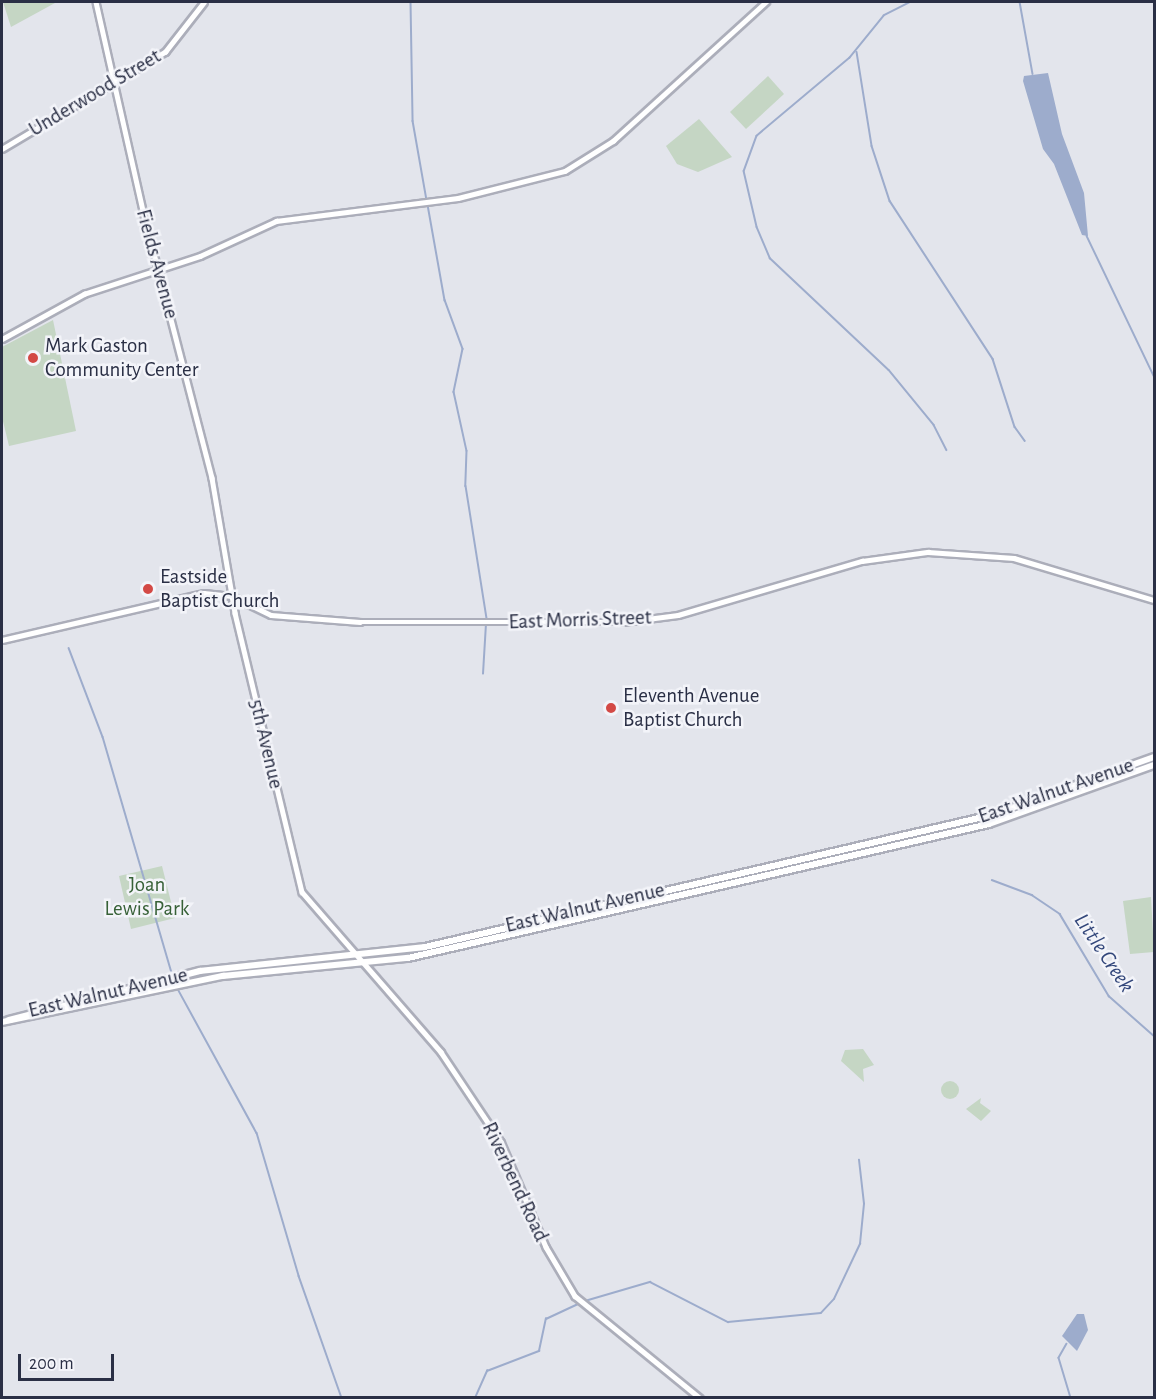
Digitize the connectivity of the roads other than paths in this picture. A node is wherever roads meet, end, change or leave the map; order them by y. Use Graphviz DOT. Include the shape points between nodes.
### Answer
graph roads {
  1 [pos="96,2"];
  2 [pos="204,2"];
  3 [pos="766,2"];
  4 [pos="115,81"];
  5 [pos="2,149"];
  6 [pos="158,268"];
  7 [pos="2,339"];
  8 [pos="232,596"];
  9 [pos="1155,600"];
  10 [pos="2,640"];
  11 [pos="1155,757"];
  12 [pos="1155,765"];
  13 [pos="302,892"];
  14 [pos="560,913"];
  15 [pos="561,921"];
  16 [pos="358,958"];
  17 [pos="365,964"];
  18 [pos="5,1021"];
  19 [pos="700,1398"];
  1 -- 4 [label="street, Fields Avenue"];
  2 -- 4 [label="street, Underwood Street" via="172,46"];
  3 -- 6 [label="street" via="613,141 565,171 458,198 276,221"];
  4 -- 5 [label="street, Underwood Street"];
  4 -- 6 [label="street, Fields Avenue"];
  6 -- 7 [label="street" via="84,294"];
  6 -- 8 [label="street, Fields Avenue" via="214,485"];
  8 -- 9 [label="street, East Morris Street" via="271,615 360,622 624,622 678,615 862,561 946,552 1027,561"];
  8 -- 10 [label="street, East Morris Street" via="204,593"];
  8 -- 13 [label="street, 5th Avenue"];
  11 -- 14 [label="main road, East Walnut Avenue" via="992,815"];
  12 -- 15 [label="main road, East Walnut Avenue" via="989,824"];
  13 -- 16 [label="street, Riverbend Road"];
  14 -- 15 [label="main road"];
  14 -- 16 [label="main road, East Walnut Avenue"];
  15 -- 17 [label="main road, East Walnut Avenue"];
  16 -- 17 [label="street, Riverbend Road"];
  16 -- 18 [label="main road, East Walnut Avenue" via="178,975"];
  17 -- 18 [label="main road, East Walnut Avenue" via="223,976"];
  17 -- 19 [label="street, Riverbend Road" via="420,1023 496,1134 546,1247 575,1296"];
}
